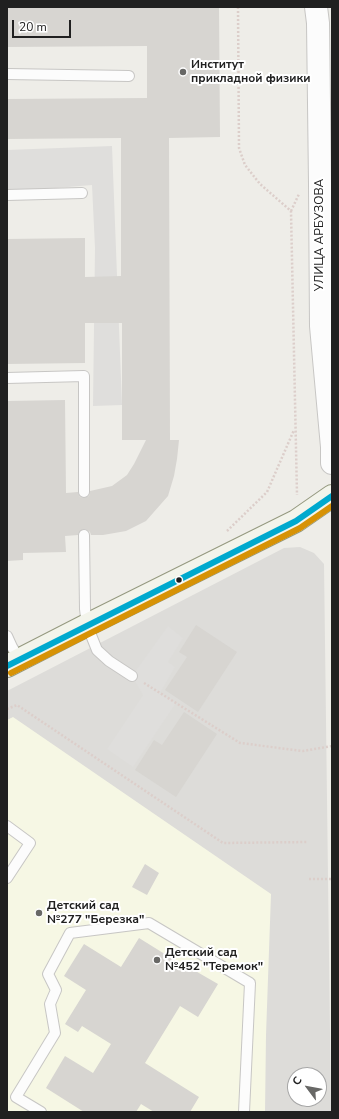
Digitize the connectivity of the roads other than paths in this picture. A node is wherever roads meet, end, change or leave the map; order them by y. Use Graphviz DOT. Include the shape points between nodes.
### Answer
graph roads {
  1 [pos="320,17"];
  2 [pos="7,74"];
  3 [pos="129,76"];
  4 [pos="326,168"];
  5 [pos="82,193"];
  6 [pos="7,195"];
  7 [pos="7,378"];
  8 [pos="332,447"];
  9 [pos="332,463"];
  10 [pos="84,492"];
  11 [pos="332,496"];
  12 [pos="84,535"];
  13 [pos="87,625"];
  14 [pos="7,636"];
  15 [pos="13,663"];
  16 [pos="132,676"];
  17 [pos="7,826"];
  18 [pos="7,878"];
  19 [pos="41,1112"];
  20 [pos="244,1112"];
  1 -- 4 [label="street, УЛИЦА АРБУЗОВА"];
  2 -- 3 [label="lane"];
  4 -- 8 [label="street, УЛИЦА АРБУЗОВА" via="321,326"];
  5 -- 6 [label="lane"];
  7 -- 10 [label="lane" via="84,376"];
  8 -- 9 [label="street, УЛИЦА АРБУЗОВА"];
  11 -- 13 [label="main road" via="296,521"];
  12 -- 13 [label="lane"];
  13 -- 15 [label="main road"];
  13 -- 16 [label="lane" via="98,650 109,661"];
  14 -- 15 [label="lane" via="12,647"];
  17 -- 18 [label="lane" via="30,843"];
  19 -- 20 [label="lane" via="16,1097 55,1033 50,1004 56,990 48,974 70,933 149,923 250,983"];
}
